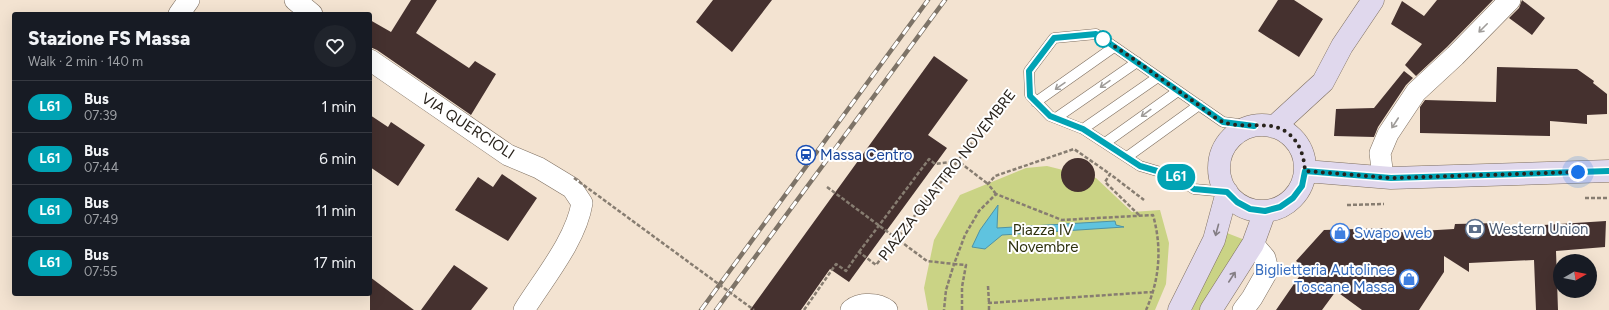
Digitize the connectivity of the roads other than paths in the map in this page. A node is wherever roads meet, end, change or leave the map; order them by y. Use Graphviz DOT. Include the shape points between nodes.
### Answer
graph roads {
  1 [pos="189,0"];
  2 [pos="295,0"];
  3 [pos="1373,0"];
  4 [pos="1510,0"];
  5 [pos="180,12"];
  6 [pos="310,12"];
  7 [pos="1114,47"];
  8 [pos="372,61"];
  9 [pos="1136,62"];
  10 [pos="1158,77"];
  11 [pos="1178,91"];
  12 [pos="1036,102"];
  13 [pos="1199,105"];
  14 [pos="1056,118"];
  15 [pos="1264,126"];
  16 [pos="1083,129"];
  17 [pos="1105,143"];
  18 [pos="1127,157"];
  19 [pos="1305,171"];
  20 [pos="1609,171"];
  21 [pos="1383,177"];
  22 [pos="1227,192"];
  23 [pos="1265,211"];
  24 [pos="1253,244"];
  25 [pos="524,310"];
  26 [pos="851,310"];
  27 [pos="887,310"];
  28 [pos="1179,310"];
  29 [pos="1211,310"];
  30 [pos="1243,310"];
  1 -- 5 [label="street"];
  2 -- 6 [label="street"];
  3 -- 15 [label="main road" via="1342,46 1323,82"];
  4 -- 21 [label="street, one-way" via="1416,92 1388,134 1380,153"];
  7 -- 9 [label="lane"];
  7 -- 12 [label="lane, one-way"];
  7 -- 12 [label="lane, PIAZZA QUATTRO NOVEMBRE" via="1096,34 1054,38 1029,71 1030,96"];
  8 -- 25 [label="street, VIA QUERCIOLI" via="508,155 539,168 572,188 582,203 580,218 570,239"];
  9 -- 10 [label="lane"];
  9 -- 14 [label="lane, one-way"];
  10 -- 11 [label="lane"];
  10 -- 16 [label="lane"];
  11 -- 13 [label="lane"];
  11 -- 17 [label="lane, one-way"];
  12 -- 14 [label="lane, PIAZZA QUATTRO NOVEMBRE" via="1050,116"];
  13 -- 15 [label="lane" via="1223,122"];
  13 -- 18 [label="lane"];
  14 -- 16 [label="lane, PIAZZA QUATTRO NOVEMBRE"];
  15 -- 19 [label="main road" via="1288,133 1298,143 1304,156"];
  15 -- 22 [label="main road" via="1244,129 1235,135 1222,153 1221,179"];
  16 -- 17 [label="lane, PIAZZA QUATTRO NOVEMBRE"];
  17 -- 18 [label="lane, PIAZZA QUATTRO NOVEMBRE"];
  18 -- 22 [label="lane, PIAZZA QUATTRO NOVEMBRE" via="1140,166 1174,176 1194,189"];
  19 -- 21 [label="main road"];
  19 -- 23 [label="main road" via="1302,186 1293,198 1280,207"];
  20 -- 21 [label="main road"];
  22 -- 23 [label="main road" via="1237,202 1250,209"];
  22 -- 28 [label="main road, one-way" via="1214,240"];
  23 -- 24 [label="main road"];
  29 -- 24 [label="main road, one-way"];
  24 -- 30 [label="street" via="1264,258 1268,270"];
  26 -- 27 [label="street" via="869,304"];
}
